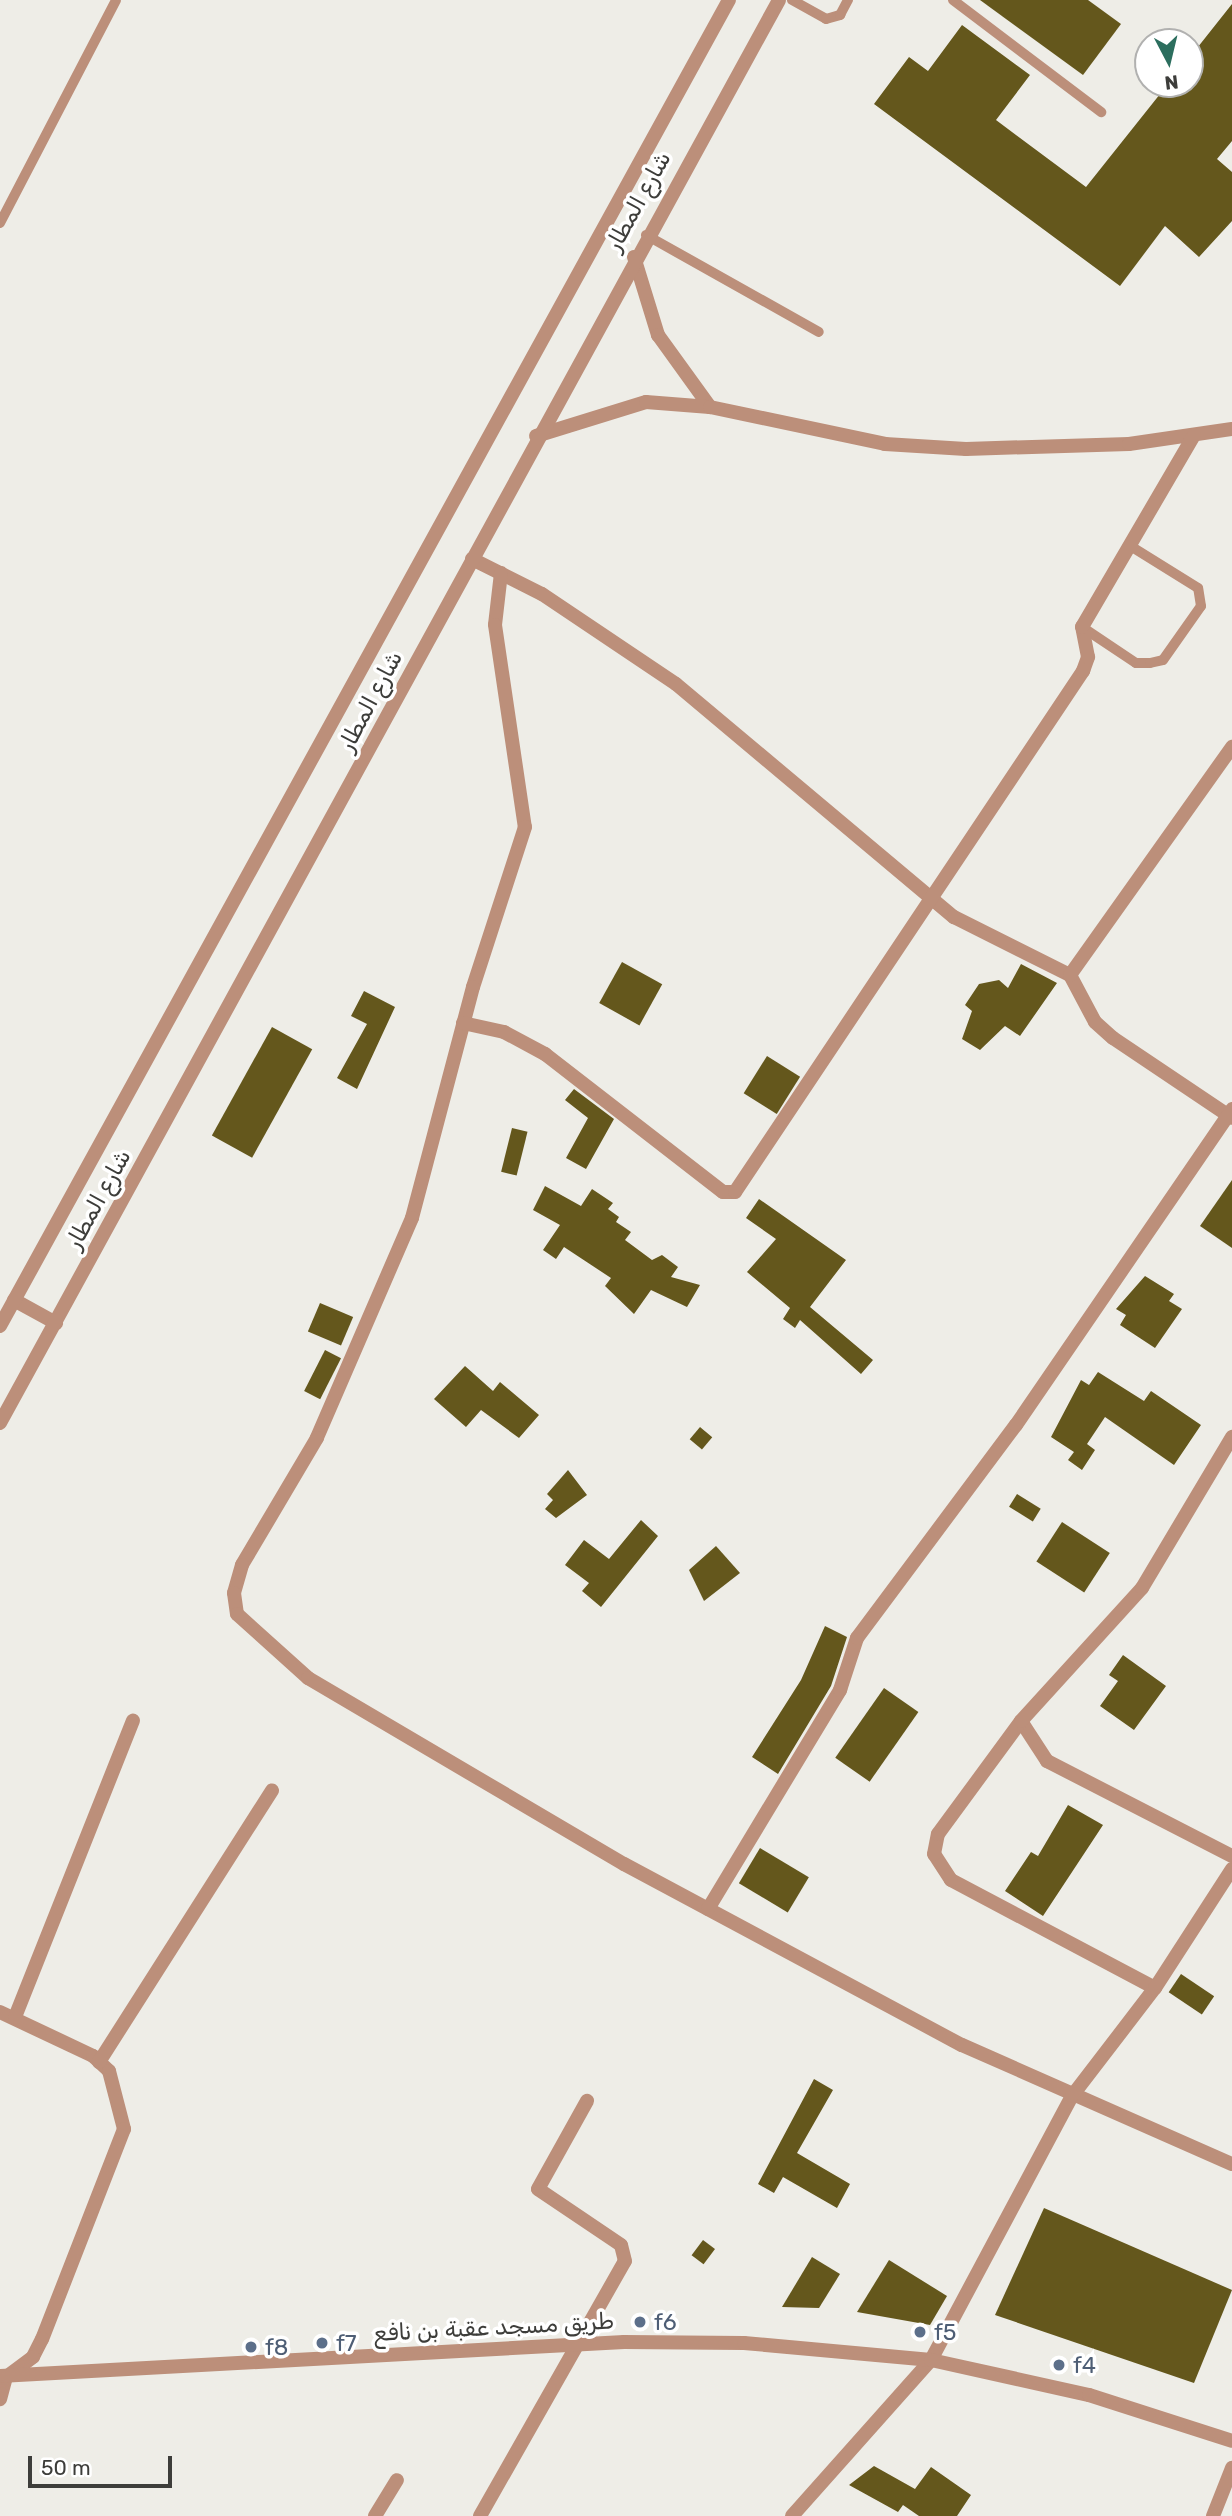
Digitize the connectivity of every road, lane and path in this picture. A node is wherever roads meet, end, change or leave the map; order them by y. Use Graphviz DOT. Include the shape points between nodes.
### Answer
graph roads {
  1 [pos="116,0"];
  2 [pos="729,0"];
  3 [pos="779,0"];
  4 [pos="793,0"];
  5 [pos="848,0"];
  6 [pos="953,0"];
  7 [pos="1101,112"];
  8 [pos="1,223"];
  9 [pos="646,234"];
  10 [pos="634,257"];
  11 [pos="819,332"];
  12 [pos="710,407"];
  13 [pos="1232,429"];
  14 [pos="1194,435"];
  15 [pos="536,436"];
  16 [pos="1129,545"];
  17 [pos="472,559"];
  18 [pos="500,573"];
  19 [pos="1082,627"];
  20 [pos="1232,747"];
  21 [pos="932,899"];
  22 [pos="1070,975"];
  23 [pos="463,1023"];
  24 [pos="1231,1114"];
  25 [pos="14,1300"];
  26 [pos="56,1323"];
  27 [pos="0,1326"];
  28 [pos="0,1423"];
  29 [pos="1232,1437"];
  30 [pos="133,1721"];
  31 [pos="1021,1721"];
  32 [pos="272,1790"];
  33 [pos="1232,1856"];
  34 [pos="1232,1869"];
  35 [pos="708,1909"];
  36 [pos="1155,1988"];
  37 [pos="0,2012"];
  38 [pos="15,2017"];
  39 [pos="99,2062"];
  40 [pos="1072,2096"];
  41 [pos="587,2101"];
  42 [pos="1232,2164"];
  43 [pos="575,2344"];
  44 [pos="932,2360"];
  45 [pos="3,2376"];
  46 [pos="0,2399"];
  47 [pos="1232,2441"];
  48 [pos="1232,2468"];
  49 [pos="397,2480"];
  50 [pos="375,2516"];
  51 [pos="480,2516"];
  52 [pos="792,2516"];
  53 [pos="1213,2516"];
  1 -- 8 [label="lane"];
  2 -- 25 [label="street, شارع المطار"];
  3 -- 9 [label="street, شارع المطار"];
  4 -- 5 [label="lane" via="827,19 840,15"];
  6 -- 7 [label="lane"];
  9 -- 10 [label="street, شارع المطار"];
  9 -- 11 [label="lane"];
  10 -- 12 [label="street" via="664,346"];
  10 -- 15 [label="street, شارع المطار"];
  12 -- 14 [label="street" via="912,446 1088,446"];
  12 -- 15 [label="street" via="617,407"];
  13 -- 14 [label="street"];
  14 -- 16 [label="street"];
  15 -- 17 [label="street, شارع المطار"];
  16 -- 19 [label="street"];
  16 -- 19 [label="lane" via="1198,588 1201,606 1163,660 1150,663 1136,663"];
  17 -- 18 [label="street"];
  17 -- 26 [label="street, شارع المطار"];
  18 -- 21 [label="street" via="542,594 676,684"];
  18 -- 23 [label="street" via="495,625 527,816"];
  19 -- 21 [label="street" via="1087,664"];
  20 -- 22 [label="street"];
  21 -- 22 [label="street" via="954,917"];
  21 -- 23 [label="street" via="784,1125 729,1194 545,1054 504,1032"];
  22 -- 24 [label="street" via="1096,1022 1113,1038"];
  23 -- 35 [label="street" via="412,1218 317,1438 242,1565 234,1604 260,1639 308,1678"];
  24 -- 35 [label="street" via="1016,1426 857,1637 840,1690"];
  25 -- 26 [label="street"];
  25 -- 27 [label="street, شارع المطار"];
  26 -- 28 [label="street, شارع المطار"];
  29 -- 31 [label="street" via="1142,1588"];
  30 -- 38 [label="street"];
  31 -- 33 [label="street" via="1047,1761"];
  31 -- 36 [label="street" via="938,1834 937,1867"];
  32 -- 39 [label="street"];
  34 -- 36 [label="street"];
  35 -- 40 [label="street" via="962,2045"];
  36 -- 40 [label="street"];
  37 -- 38 [label="street"];
  38 -- 39 [label="street"];
  39 -- 45 [label="street" via="117,2087 120,2146 33,2357"];
  40 -- 42 [label="street"];
  40 -- 44 [label="street"];
  41 -- 43 [label="street" via="538,2189 626,2252"];
  43 -- 44 [label="street, طريق مسجد عقبة بن نافع" via="744,2343"];
  43 -- 45 [label="street, طريق مسجد عقبة بن نافع"];
  43 -- 51 [label="street"];
  44 -- 47 [label="street, طريق مسجد عقبة بن نافع" via="1090,2395"];
  44 -- 52 [label="street"];
  45 -- 46 [label="street"];
  48 -- 53 [label="street"];
  49 -- 50 [label="street"];
}
